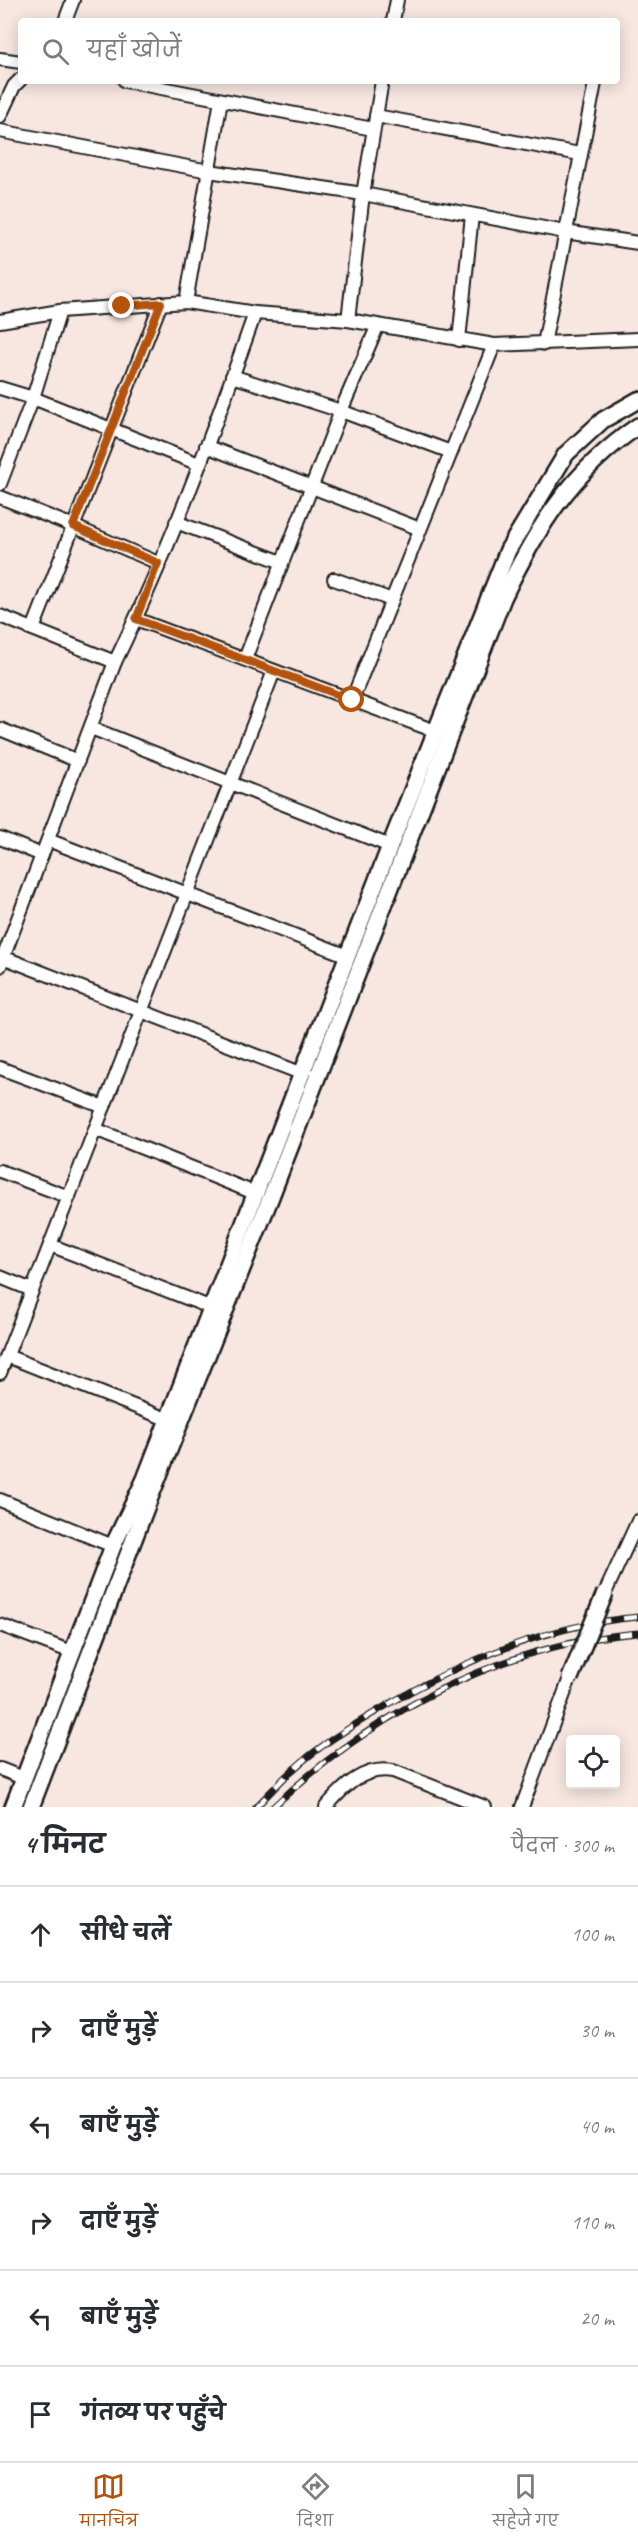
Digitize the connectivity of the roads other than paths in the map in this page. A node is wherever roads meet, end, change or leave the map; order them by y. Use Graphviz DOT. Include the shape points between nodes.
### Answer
graph roads {
  1 [pos="73,0"];
  2 [pos="397,0"];
  3 [pos="66,18"];
  4 [pos="394,18"];
  5 [pos="0,59"];
  6 [pos="18,62"];
  7 [pos="18,82"];
  8 [pos="140,84"];
  9 [pos="381,84"];
  10 [pos="594,84"];
  11 [pos="221,100"];
  12 [pos="0,116"];
  13 [pos="376,116"];
  14 [pos="374,129"];
  15 [pos="0,131"];
  16 [pos="580,154"];
  17 [pos="209,171"];
  18 [pos="363,194"];
  19 [pos="472,214"];
  20 [pos="565,232"];
  21 [pos="638,243"];
  22 [pos="186,302"];
  23 [pos="161,303"];
  24 [pos="60,311"];
  25 [pos="255,313"];
  26 [pos="348,320"];
  27 [pos="0,321"];
  28 [pos="377,327"];
  29 [pos="638,339"];
  30 [pos="459,340"];
  31 [pos="544,344"];
  32 [pos="494,345"];
  33 [pos="232,376"];
  34 [pos="0,388"];
  35 [pos="33,398"];
  36 [pos="638,400"];
  37 [pos="341,411"];
  38 [pos="638,426"];
  39 [pos="111,428"];
  40 [pos="206,446"];
  41 [pos="451,452"];
  42 [pos="199,464"];
  43 [pos="0,484"];
  44 [pos="312,487"];
  45 [pos="0,497"];
  46 [pos="176,522"];
  47 [pos="73,526"];
  48 [pos="420,529"];
  49 [pos="282,562"];
  50 [pos="158,563"];
  51 [pos="334,579"];
  52 [pos="392,600"];
  53 [pos="0,616"];
  54 [pos="136,619"];
  55 [pos="33,629"];
  56 [pos="245,659"];
  57 [pos="115,662"];
  58 [pos="274,671"];
  59 [pos="352,700"];
  60 [pos="90,728"];
  61 [pos="0,729"];
  62 [pos="435,731"];
  63 [pos="78,761"];
  64 [pos="230,783"];
  65 [pos="0,838"];
  66 [pos="48,840"];
  67 [pos="390,846"];
  68 [pos="42,855"];
  69 [pos="187,894"];
  70 [pos="348,956"];
  71 [pos="1,960"];
  72 [pos="141,1011"];
  73 [pos="0,1068"];
  74 [pos="303,1074"];
  75 [pos="104,1107"];
  76 [pos="95,1129"];
  77 [pos="0,1171"];
  78 [pos="257,1194"];
  79 [pos="69,1197"];
  80 [pos="50,1245"];
  81 [pos="0,1276"];
  82 [pos="32,1290"];
  83 [pos="212,1308"];
  84 [pos="7,1356"];
  85 [pos="0,1373"];
  86 [pos="169,1420"];
  87 [pos="0,1500"];
  88 [pos="638,1521"];
  89 [pos="113,1546"];
  90 [pos="605,1593"];
  91 [pos="0,1625"];
  92 [pos="72,1652"];
  93 [pos="570,1678"];
  94 [pos="0,1769"];
  95 [pos="23,1778"];
  96 [pos="13,1807"];
  97 [pos="31,1807"];
  98 [pos="326,1807"];
  99 [pos="485,1807"];
  100 [pos="522,1807"];
  1 -- 3 [label="street"];
  2 -- 4 [label="street"];
  5 -- 6 [label="street"];
  7 -- 12 [label="street"];
  8 -- 11 [label="street"];
  9 -- 13 [label="street"];
  10 -- 16 [label="street"];
  11 -- 14 [label="street"];
  11 -- 17 [label="street"];
  13 -- 14 [label="street"];
  13 -- 16 [label="street"];
  14 -- 18 [label="street"];
  15 -- 17 [label="street"];
  16 -- 20 [label="street"];
  17 -- 18 [label="street"];
  17 -- 22 [label="street"];
  18 -- 19 [label="street"];
  18 -- 26 [label="street"];
  19 -- 20 [label="street"];
  19 -- 30 [label="street"];
  20 -- 21 [label="street"];
  20 -- 31 [label="street"];
  22 -- 23 [label="street"];
  22 -- 25 [label="street"];
  23 -- 24 [label="street"];
  23 -- 39 [label="street"];
  24 -- 27 [label="street"];
  24 -- 35 [label="street"];
  25 -- 26 [label="street"];
  25 -- 33 [label="street"];
  26 -- 28 [label="street"];
  28 -- 30 [label="street"];
  28 -- 37 [label="street"];
  29 -- 31 [label="street"];
  30 -- 32 [label="street"];
  31 -- 32 [label="street"];
  32 -- 41 [label="street"];
  33 -- 37 [label="street"];
  33 -- 40 [label="street"];
  34 -- 35 [label="street"];
  35 -- 39 [label="street"];
  35 -- 43 [label="street"];
  36 -- 62 [label="street" via="603,420 566,454 538,497 508,550"];
  37 -- 41 [label="street"];
  37 -- 44 [label="street"];
  38 -- 97 [label="street" via="604,453 558,500 527,547 503,598"];
  39 -- 42 [label="street"];
  39 -- 47 [label="street"];
  40 -- 42 [label="street"];
  40 -- 44 [label="street"];
  41 -- 48 [label="street"];
  42 -- 46 [label="street"];
  44 -- 48 [label="street"];
  44 -- 49 [label="street"];
  45 -- 47 [label="street"];
  46 -- 49 [label="street"];
  46 -- 50 [label="street"];
  47 -- 50 [label="street"];
  47 -- 55 [label="street"];
  48 -- 52 [label="street"];
  49 -- 56 [label="street"];
  50 -- 54 [label="street"];
  51 -- 52 [label="street"];
  52 -- 59 [label="street"];
  53 -- 55 [label="street"];
  54 -- 56 [label="street"];
  54 -- 57 [label="street"];
  55 -- 57 [label="street"];
  56 -- 58 [label="street"];
  57 -- 60 [label="street"];
  58 -- 59 [label="street"];
  58 -- 64 [label="street"];
  59 -- 62 [label="street"];
  60 -- 63 [label="street"];
  60 -- 64 [label="street"];
  61 -- 63 [label="street"];
  62 -- 67 [label="street"];
  63 -- 66 [label="street"];
  64 -- 67 [label="street"];
  64 -- 69 [label="street"];
  65 -- 68 [label="street"];
  66 -- 68 [label="street"];
  66 -- 69 [label="street"];
  67 -- 70 [label="street"];
  68 -- 71 [label="street"];
  69 -- 70 [label="street"];
  69 -- 72 [label="street"];
  70 -- 74 [label="street"];
  71 -- 72 [label="street"];
  72 -- 74 [label="street"];
  72 -- 75 [label="street"];
  73 -- 75 [label="street"];
  74 -- 78 [label="street"];
  75 -- 76 [label="street"];
  76 -- 78 [label="street"];
  76 -- 79 [label="street"];
  77 -- 79 [label="street"];
  78 -- 83 [label="street"];
  79 -- 80 [label="street"];
  80 -- 82 [label="street"];
  80 -- 83 [label="street"];
  81 -- 82 [label="street"];
  82 -- 84 [label="street"];
  83 -- 86 [label="street"];
  84 -- 85 [label="street"];
  84 -- 86 [label="street"];
  86 -- 89 [label="street"];
  87 -- 89 [label="street"];
  88 -- 90 [label="street"];
  89 -- 92 [label="street"];
  90 -- 93 [label="street, bridge"];
  91 -- 92 [label="street"];
  92 -- 95 [label="street"];
  93 -- 100 [label="street"];
  94 -- 95 [label="street"];
  95 -- 96 [label="street"];
  98 -- 99 [label="street" via="353,1781 371,1770 381,1769"];
}
